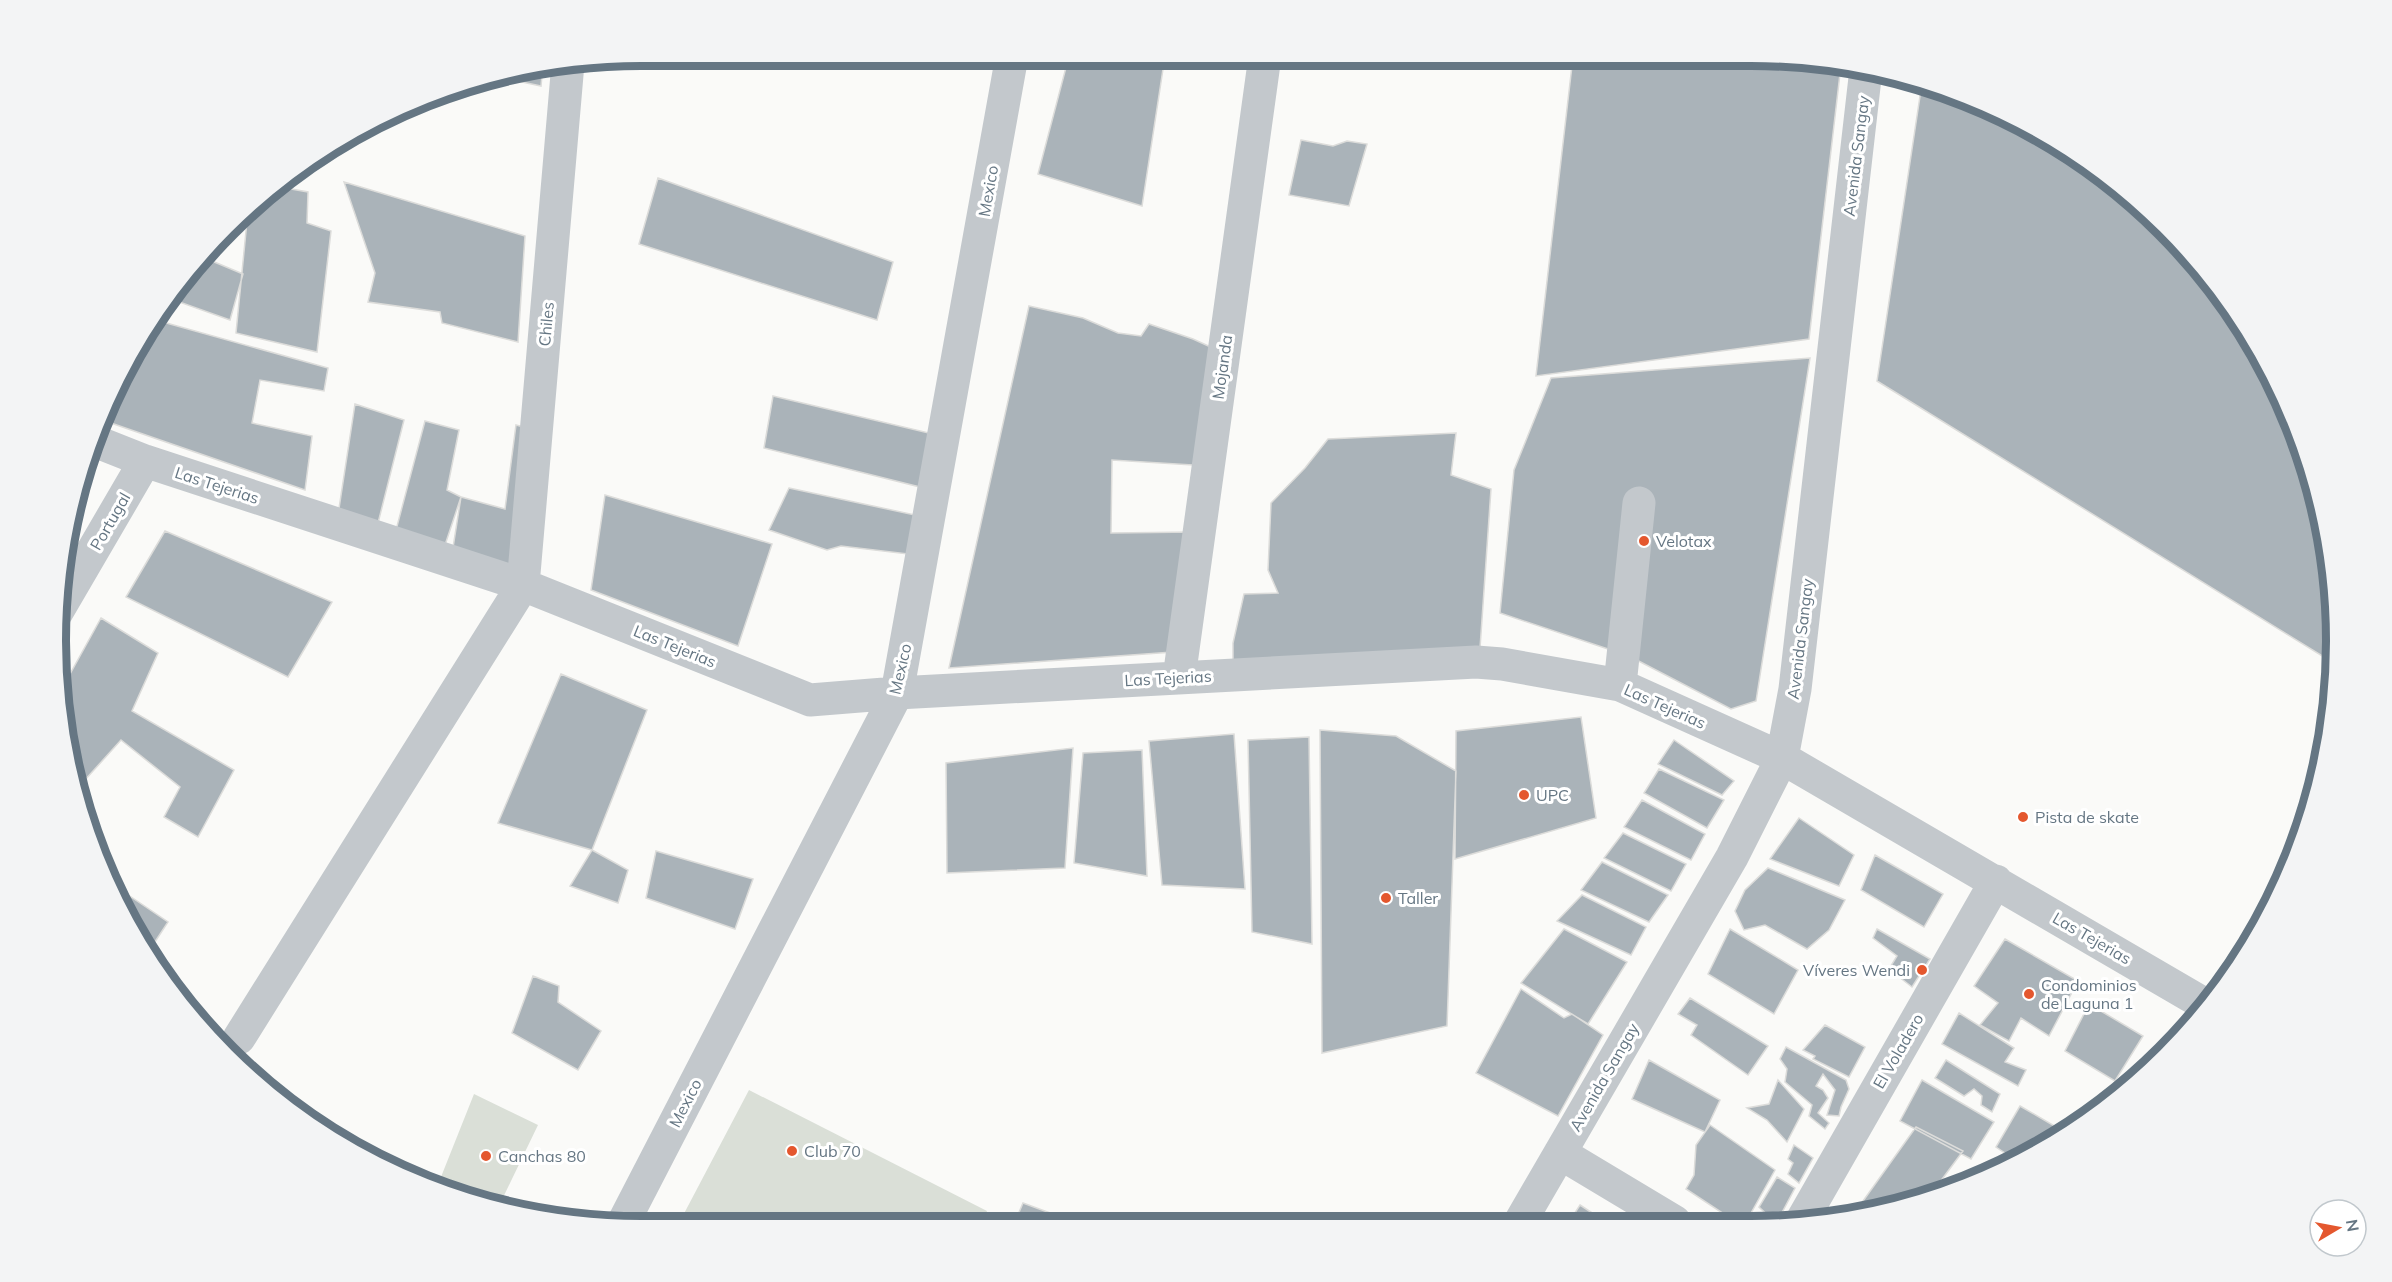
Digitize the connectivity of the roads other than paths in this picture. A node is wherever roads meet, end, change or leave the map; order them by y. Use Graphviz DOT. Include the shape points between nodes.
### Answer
graph roads {
  1 [pos="1010,66"];
  2 [pos="1264,66"];
  3 [pos="567,71"];
  4 [pos="1865,77"];
  5 [pos="102,444"];
  6 [pos="145,461"];
  7 [pos="1639,503"];
  8 [pos="523,585"];
  9 [pos="68,593"];
  10 [pos="1179,678"];
  11 [pos="1620,685"];
  12 [pos="897,693"];
  13 [pos="1782,758"];
  14 [pos="1996,881"];
  15 [pos="2199,1001"];
  16 [pos="239,1038"];
  17 [pos="1560,1153"];
  18 [pos="1805,1213"];
  19 [pos="627,1216"];
  20 [pos="1523,1216"];
  21 [pos="1665,1216"];
  1 -- 12 [label="street, Mexico"];
  2 -- 10 [label="street, Mojanda"];
  3 -- 8 [label="street, Chiles"];
  4 -- 13 [label="street, Avenida Sangay" via="1795,689"];
  5 -- 6 [label="street, Las Tejerias"];
  6 -- 8 [label="street, Las Tejerias"];
  6 -- 9 [label="street, Portugal"];
  7 -- 11 [label="street"];
  8 -- 12 [label="street, Las Tejerias" via="810,700"];
  8 -- 16 [label="street"];
  10 -- 11 [label="street, Las Tejerias" via="1476,662 1503,663"];
  10 -- 12 [label="street, Las Tejerias"];
  11 -- 13 [label="street, Las Tejerias"];
  12 -- 19 [label="street, Mexico"];
  13 -- 14 [label="street, Las Tejerias"];
  13 -- 17 [label="street, Avenida Sangay" via="1732,857"];
  14 -- 15 [label="street, Las Tejerias"];
  14 -- 18 [label="street, El Voladero"];
  17 -- 20 [label="street, Avenida Sangay"];
  17 -- 21 [label="street"];
}
